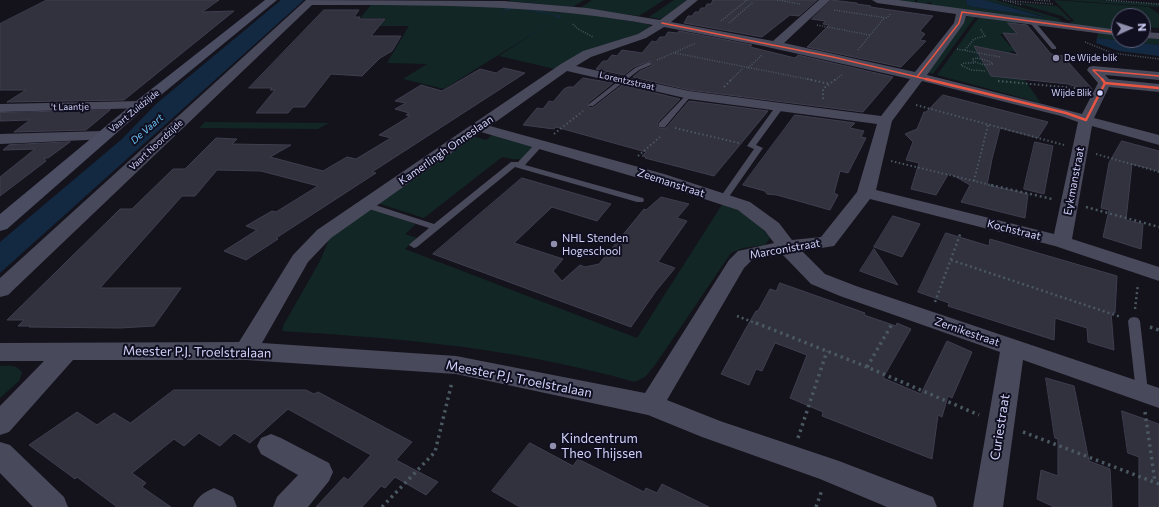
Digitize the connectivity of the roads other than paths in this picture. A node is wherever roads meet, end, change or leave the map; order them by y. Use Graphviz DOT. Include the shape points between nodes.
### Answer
graph roads {
  1 [pos="272,0"];
  2 [pos="692,0"];
  3 [pos="877,0"];
  4 [pos="311,1"];
  5 [pos="410,1"];
  6 [pos="501,2"];
  7 [pos="820,5"];
  8 [pos="962,12"];
  9 [pos="662,23"];
  10 [pos="1033,23"];
  11 [pos="1111,32"];
  12 [pos="774,45"];
  13 [pos="1054,48"];
  14 [pos="649,64"];
  15 [pos="565,67"];
  16 [pos="1159,76"];
  17 [pos="917,77"];
  18 [pos="622,80"];
  19 [pos="1103,87"];
  20 [pos="1159,88"];
  21 [pos="689,95"];
  22 [pos="140,105"];
  23 [pos="591,105"];
  24 [pos="0,108"];
  25 [pos="779,108"];
  26 [pos="1086,120"];
  27 [pos="885,121"];
  28 [pos="662,125"];
  29 [pos="478,127"];
  30 [pos="103,136"];
  31 [pos="0,140"];
  32 [pos="1159,140"];
  33 [pos="540,144"];
  34 [pos="519,166"];
  35 [pos="866,193"];
  36 [pos="723,199"];
  37 [pos="640,200"];
  38 [pos="366,205"];
  39 [pos="0,225"];
  40 [pos="435,227"];
  41 [pos="1062,242"];
  42 [pos="414,245"];
  43 [pos="787,247"];
  44 [pos="1159,274"];
  45 [pos="0,290"];
  46 [pos="1134,321"];
  47 [pos="1013,348"];
  48 [pos="246,351"];
  49 [pos="0,352"];
  50 [pos="67,352"];
  51 [pos="1150,395"];
  52 [pos="651,405"];
  53 [pos="0,424"];
  54 [pos="271,446"];
  55 [pos="0,454"];
  56 [pos="53,507"];
  57 [pos="208,507"];
  58 [pos="222,507"];
  59 [pos="288,507"];
  60 [pos="922,507"];
  61 [pos="988,507"];
  1 -- 22 [label="main road, Vaart Zuidzijde"];
  2 -- 9 [label="street, Kamerlingh Onneslaan"];
  3 -- 8 [label="street"];
  4 -- 5 [label="street"];
  4 -- 45 [label="street, Vaart Noordzijde"];
  5 -- 6 [label="street"];
  6 -- 9 [label="street"];
  7 -- 12 [label="street"];
  8 -- 10 [label="street"];
  8 -- 17 [label="street, Marconistraat" via="956,26"];
  9 -- 12 [label="street"];
  9 -- 15 [label="street, Kamerlingh Onneslaan" via="642,36 587,54"];
  10 -- 11 [label="street"];
  10 -- 13 [label="lane"];
  12 -- 17 [label="street"];
  14 -- 18 [label="lane"];
  15 -- 18 [label="street, Lorentzstraat"];
  15 -- 29 [label="street, Kamerlingh Onneslaan"];
  16 -- 19 [label="street" via="1092,70"];
  17 -- 26 [label="street"];
  17 -- 27 [label="street, Marconistraat"];
  18 -- 21 [label="street, Lorentzstraat"];
  18 -- 23 [label="lane"];
  19 -- 20 [label="street"];
  19 -- 26 [label="street, Eykmanstraat"];
  21 -- 25 [label="street, Lorentzstraat"];
  21 -- 28 [label="lane"];
  22 -- 24 [label="street, 't Laantje"];
  22 -- 30 [label="main road, Vaart Zuidzijde"];
  25 -- 27 [label="street, Lorentzstraat"];
  25 -- 36 [label="lane" via="751,146 759,148"];
  26 -- 32 [label="street"];
  26 -- 41 [label="street, Eykmanstraat"];
  27 -- 35 [label="street, Marconistraat"];
  29 -- 33 [label="street, Zeemanstraat"];
  29 -- 38 [label="street, Kamerlingh Onneslaan"];
  30 -- 31 [label="street"];
  30 -- 39 [label="main road, Vaart Zuidzijde"];
  33 -- 34 [label="lane"];
  33 -- 36 [label="street, Zeemanstraat"];
  34 -- 37 [label="lane"];
  34 -- 40 [label="lane" via="514,164"];
  35 -- 41 [label="street, Kochstraat"];
  35 -- 43 [label="street, Marconistraat" via="827,242"];
  36 -- 43 [label="street, Zeemanstraat" via="744,206 772,227"];
  38 -- 40 [label="lane"];
  38 -- 48 [label="street, Kamerlingh Onneslaan" via="324,234 300,260"];
  40 -- 42 [label="lane"];
  41 -- 44 [label="street, Kochstraat"];
  43 -- 47 [label="street, Zernikestraat" via="818,279 848,292"];
  43 -- 52 [label="street, Marconistraat" via="745,255 736,265"];
  46 -- 51 [label="lane"];
  47 -- 51 [label="street, Zernikestraat"];
  47 -- 61 [label="street, Curiestraat"];
  48 -- 50 [label="street, Meester P.J. Troelstralaan"];
  48 -- 52 [label="street, Meester P.J. Troelstralaan" via="456,364"];
  49 -- 50 [label="street, Meester P.J. Troelstralaan"];
  50 -- 53 [label="street"];
  52 -- 60 [label="street, Meester P.J. Troelstralaan"];
  54 -- 59 [label="street" via="319,472 294,504"];
  55 -- 56 [label="street"];
  57 -- 58 [label="street" via="214,502"];
}
